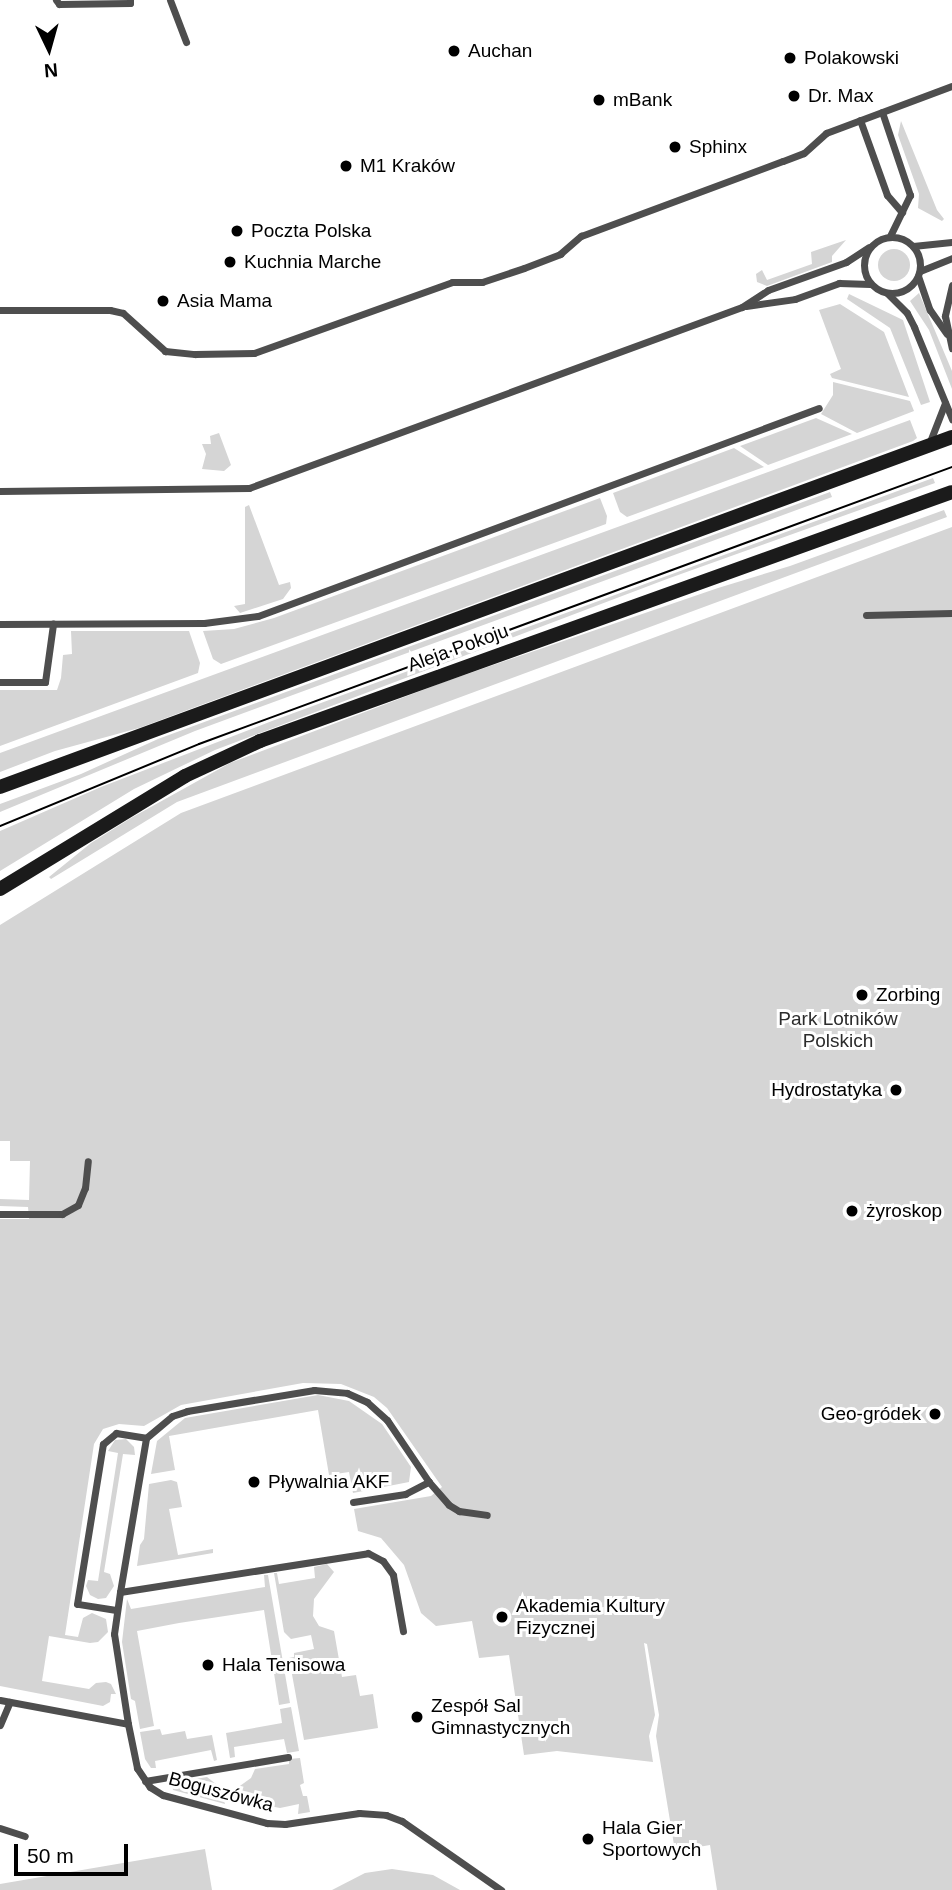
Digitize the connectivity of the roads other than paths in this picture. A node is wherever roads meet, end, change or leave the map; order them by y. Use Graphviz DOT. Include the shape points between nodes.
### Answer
graph roads {
  1 [pos="56,0"];
  2 [pos="130,0"];
  3 [pos="170,0"];
  4 [pos="186,42"];
  5 [pos="952,86"];
  6 [pos="882,112"];
  7 [pos="860,120"];
  8 [pos="902,212"];
  9 [pos="890,236"];
  10 [pos="952,242"];
  11 [pos="913,246"];
  12 [pos="869,247"];
  13 [pos="952,258"];
  14 [pos="919,273"];
  15 [pos="871,284"];
  16 [pos="952,285"];
  17 [pos="886,293"];
  18 [pos="742,307"];
  19 [pos="0,310"];
  20 [pos="947,334"];
  21 [pos="952,348"];
  22 [pos="945,403"];
  23 [pos="819,408"];
  24 [pos="952,419"];
  25 [pos="952,437"];
  26 [pos="929,445"];
  27 [pos="0,491"];
  28 [pos="952,492"];
  29 [pos="952,613"];
  30 [pos="866,614"];
  31 [pos="0,624"];
  32 [pos="53,624"];
  33 [pos="0,682"];
  34 [pos="0,787"];
  35 [pos="0,889"];
  36 [pos="88,1161"];
  37 [pos="0,1214"];
  38 [pos="146,1438"];
  39 [pos="429,1482"];
  40 [pos="353,1502"];
  41 [pos="487,1515"];
  42 [pos="120,1592"];
  43 [pos="116,1610"];
  44 [pos="403,1631"];
  45 [pos="0,1700"];
  46 [pos="10,1702"];
  47 [pos="128,1724"];
  48 [pos="0,1725"];
  49 [pos="288,1757"];
  50 [pos="145,1781"];
  51 [pos="0,1828"];
  52 [pos="25,1836"];
  53 [pos="501,1890"];
  1 -- 2 [label="lane" via="59,4"];
  3 -- 4 [label="lane"];
  5 -- 6 [label="lane"];
  6 -- 7 [label="lane"];
  6 -- 8 [label="lane" via="910,195"];
  7 -- 8 [label="lane" via="887,195"];
  7 -- 19 [label="lane" via="826,133 804,153 581,236 560,254 524,268 482,282 452,282 254,353 165,351 123,313 110,310"];
  8 -- 9 [label="lane"];
  9 -- 11 [label="lane"];
  9 -- 12 [label="lane"];
  10 -- 11 [label="lane"];
  11 -- 14 [label="lane"];
  12 -- 15 [label="lane" via="863,268"];
  12 -- 18 [label="lane" via="846,262 768,290"];
  13 -- 14 [label="lane"];
  14 -- 17 [label="lane" via="906,290"];
  14 -- 20 [label="lane" via="930,310"];
  15 -- 17 [label="lane"];
  15 -- 18 [label="lane" via="839,283 795,299"];
  16 -- 20 [label="lane" via="945,307"];
  17 -- 22 [label="lane" via="914,327"];
  18 -- 27 [label="lane" via="249,488"];
  20 -- 21 [label="lane"];
  22 -- 24 [label="lane"];
  22 -- 26 [label="lane"];
  23 -- 32 [label="lane" via="258,616 227,622"];
  25 -- 26 [label="main road, Aleja Pokoju"];
  26 -- 34 [label="main road, Aleja Pokoju"];
  28 -- 35 [label="main road, Aleja Pokoju" via="260,741 186,776"];
  29 -- 30 [label="lane"];
  31 -- 32 [label="lane"];
  32 -- 33 [label="lane" via="45,682"];
  36 -- 37 [label="lane" via="78,1205 62,1214"];
  38 -- 39 [label="lane" via="172,1416 187,1411 314,1390 338,1391 379,1411"];
  38 -- 42 [label="lane, Boguszówka"];
  38 -- 43 [label="lane" via="116,1433 105,1439 101,1449 77,1604"];
  39 -- 40 [label="lane" via="405,1494"];
  39 -- 41 [label="lane" via="459,1511"];
  42 -- 43 [label="lane, Boguszówka"];
  42 -- 44 [label="lane" via="368,1553 383,1561 393,1575"];
  43 -- 47 [label="lane, Boguszówka" via="115,1645"];
  45 -- 46 [label="lane"];
  46 -- 47 [label="lane"];
  46 -- 48 [label="lane"];
  47 -- 50 [label="lane, Boguszówka" via="134,1761"];
  49 -- 50 [label="lane"];
  50 -- 53 [label="lane, Boguszówka" via="170,1798 268,1823 359,1813 394,1818"];
  51 -- 52 [label="lane"];
}
